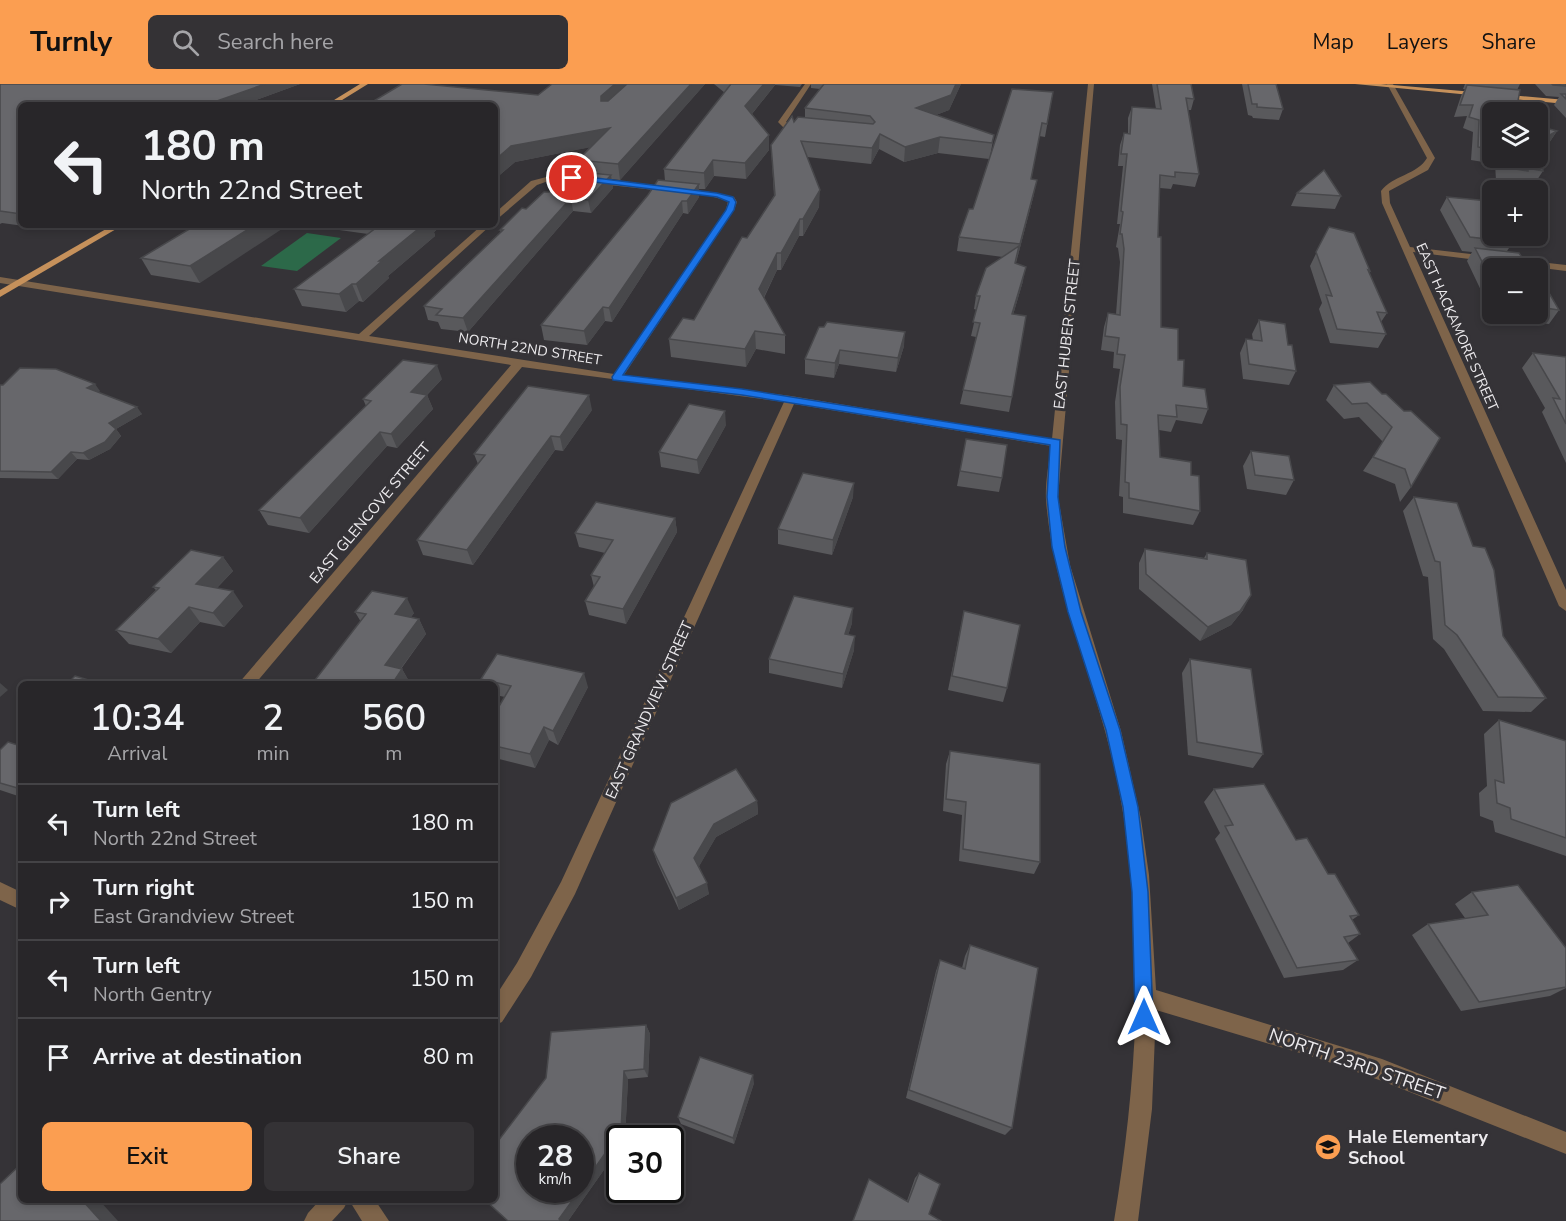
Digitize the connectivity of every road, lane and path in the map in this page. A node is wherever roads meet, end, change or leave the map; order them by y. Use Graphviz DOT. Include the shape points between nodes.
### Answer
graph roads {
  1 [pos="365,84"];
  2 [pos="808,84"];
  3 [pos="1091,84"];
  4 [pos="1358,84"];
  5 [pos="1391,85"];
  6 [pos="334,102"];
  7 [pos="1566,102"];
  8 [pos="810,129"];
  9 [pos="498,215"];
  10 [pos="114,228"];
  11 [pos="484,228"];
  12 [pos="1406,249"];
  13 [pos="1566,268"];
  14 [pos="0,280"];
  15 [pos="19,283"];
  16 [pos="0,294"];
  17 [pos="361,338"];
  18 [pos="519,363"];
  19 [pos="617,377"];
  20 [pos="791,399"];
  21 [pos="1056,442"];
  22 [pos="1566,606"];
  23 [pos="249,681"];
  24 [pos="0,891"];
  25 [pos="18,900"];
  26 [pos="1145,996"];
  27 [pos="498,1010"];
  28 [pos="1566,1143"];
  29 [pos="333,1203"];
  30 [pos="362,1203"];
  31 [pos="316,1221"];
  32 [pos="377,1221"];
  33 [pos="1126,1221"];
  1 -- 6 [label="main road"];
  2 -- 8 [label="street" via="782,122"];
  3 -- 21 [label="street, EAST HUBER STREET"];
  4 -- 5 [label="main road"];
  5 -- 7 [label="main road"];
  5 -- 12 [label="street, EAST HACKAMORE STREET" via="1431,158 1425,168 1385,191 1386,203"];
  9 -- 19 [label="street" via="534,183 546,178 731,199 730,210"];
  10 -- 15 [label="main road"];
  11 -- 17 [label="street"];
  12 -- 13 [label="street"];
  12 -- 22 [label="street, EAST HACKAMORE STREET"];
  14 -- 15 [label="street, NORTH 22ND STREET"];
  15 -- 16 [label="main road"];
  15 -- 17 [label="street, NORTH 22ND STREET"];
  17 -- 18 [label="street, NORTH 22ND STREET"];
  18 -- 19 [label="street, NORTH 22ND STREET"];
  18 -- 23 [label="street, EAST GLENCOVE STREET"];
  19 -- 20 [label="street, NORTH 22ND STREET"];
  20 -- 21 [label="street, NORTH 22ND STREET"];
  20 -- 27 [label="street, EAST GRANDVIEW STREET" via="568,888"];
  21 -- 26 [label="street, EAST HUBER STREET" via="1052,497 1058,547 1074,612 1113,730 1130,807 1140,892"];
  24 -- 25 [label="street"];
  26 -- 28 [label="street, NORTH 23RD STREET" via="1382,1070"];
  26 -- 33 [label="street, EAST HUBER STREET" via="1142,1090"];
  29 -- 31 [label="street"];
  30 -- 32 [label="street"];
}
